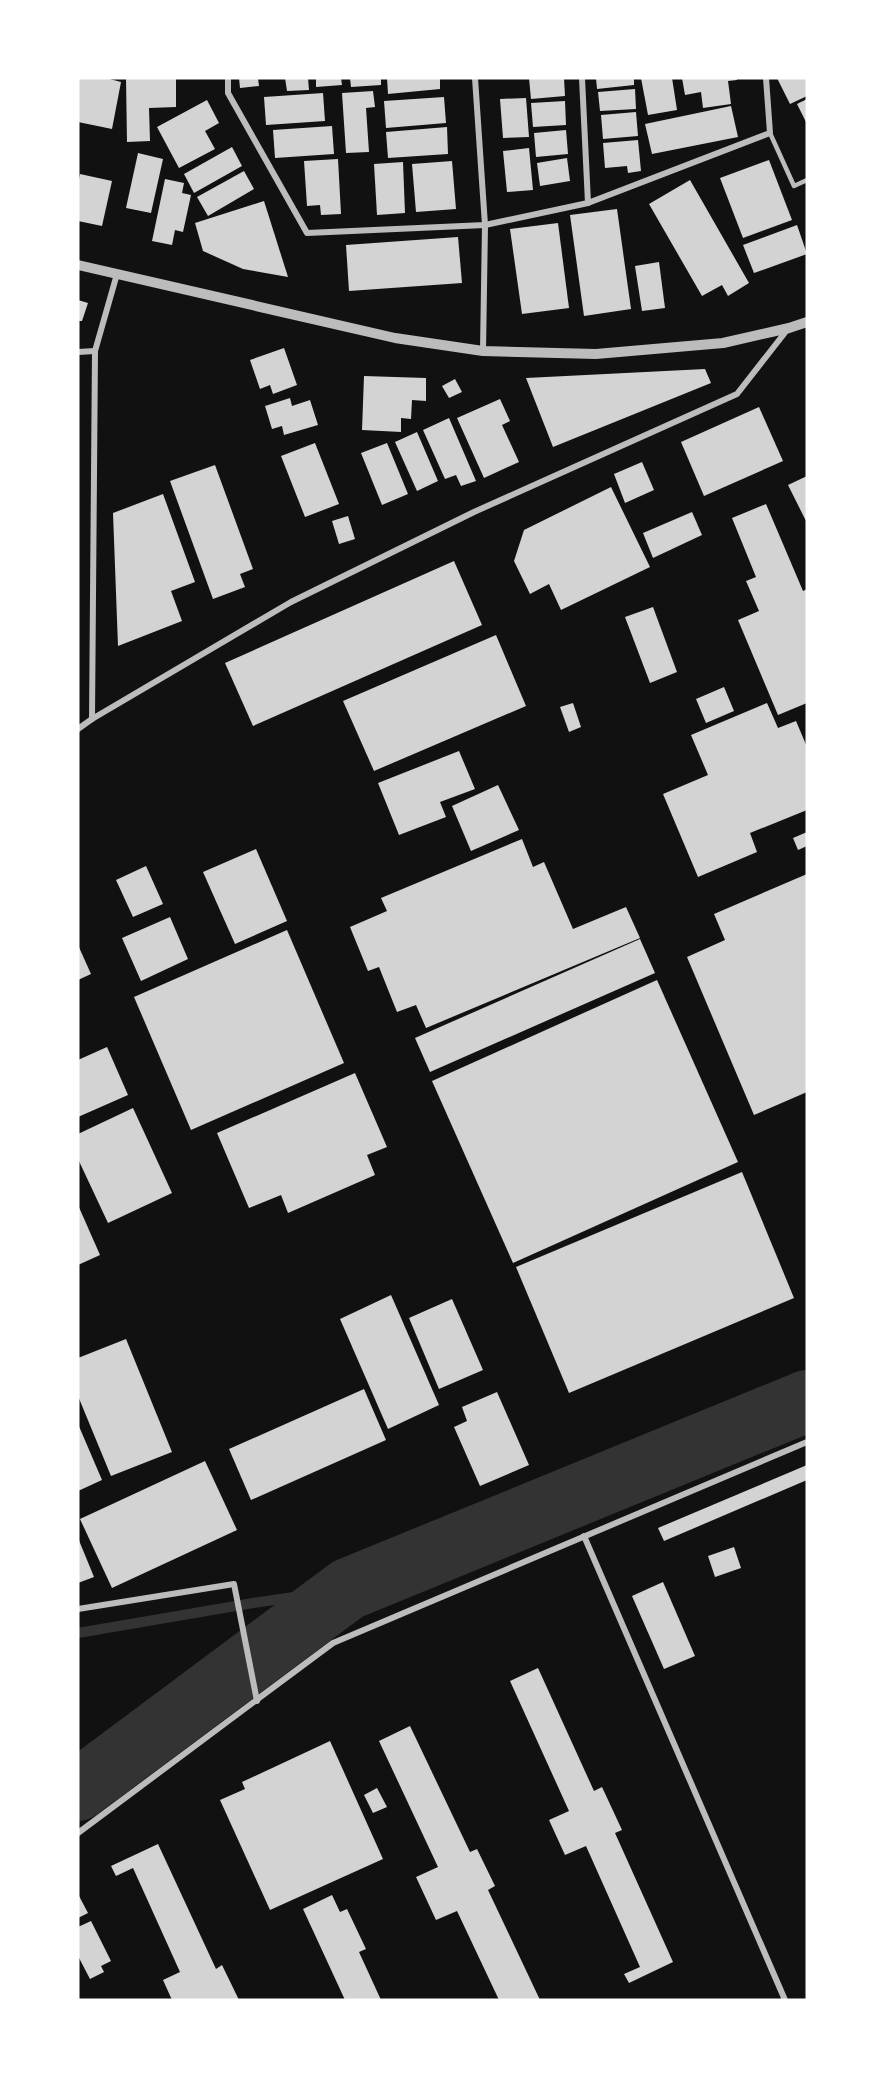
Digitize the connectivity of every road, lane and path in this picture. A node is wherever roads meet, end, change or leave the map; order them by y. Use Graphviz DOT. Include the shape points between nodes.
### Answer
graph roads {
  1 [pos="228,78"];
  2 [pos="475,78"];
  3 [pos="582,78"];
  4 [pos="766,78"];
  5 [pos="770,133"];
  6 [pos="807,180"];
  7 [pos="588,203"];
  8 [pos="485,225"];
  9 [pos="78,265"];
  10 [pos="117,274"];
  11 [pos="807,322"];
  12 [pos="789,328"];
  13 [pos="95,351"];
  14 [pos="483,351"];
  15 [pos="78,352"];
  16 [pos="92,718"];
  17 [pos="78,729"];
  18 [pos="807,1442"];
  19 [pos="584,1536"];
  20 [pos="78,1609"];
  21 [pos="257,1701"];
  22 [pos="78,1833"];
  23 [pos="785,2000"];
  1 -- 8 [label="street" via="228,93 307,233"];
  2 -- 8 [label="street"];
  3 -- 7 [label="street"];
  4 -- 5 [label="street"];
  5 -- 6 [label="lane" via="794,186"];
  5 -- 7 [label="street"];
  7 -- 8 [label="street"];
  8 -- 14 [label="street"];
  9 -- 10 [label="street"];
  10 -- 13 [label="street"];
  10 -- 14 [label="street" via="395,338"];
  11 -- 12 [label="street"];
  12 -- 14 [label="street" via="723,343 596,354"];
  12 -- 16 [label="street" via="737,394 474,512 291,602"];
  13 -- 15 [label="street"];
  13 -- 16 [label="street"];
  16 -- 17 [label="street"];
  18 -- 19 [label="street"];
  19 -- 21 [label="street" via="333,1643"];
  19 -- 23 [label="street"];
  20 -- 21 [label="street" via="234,1584"];
  21 -- 22 [label="street"];
}
